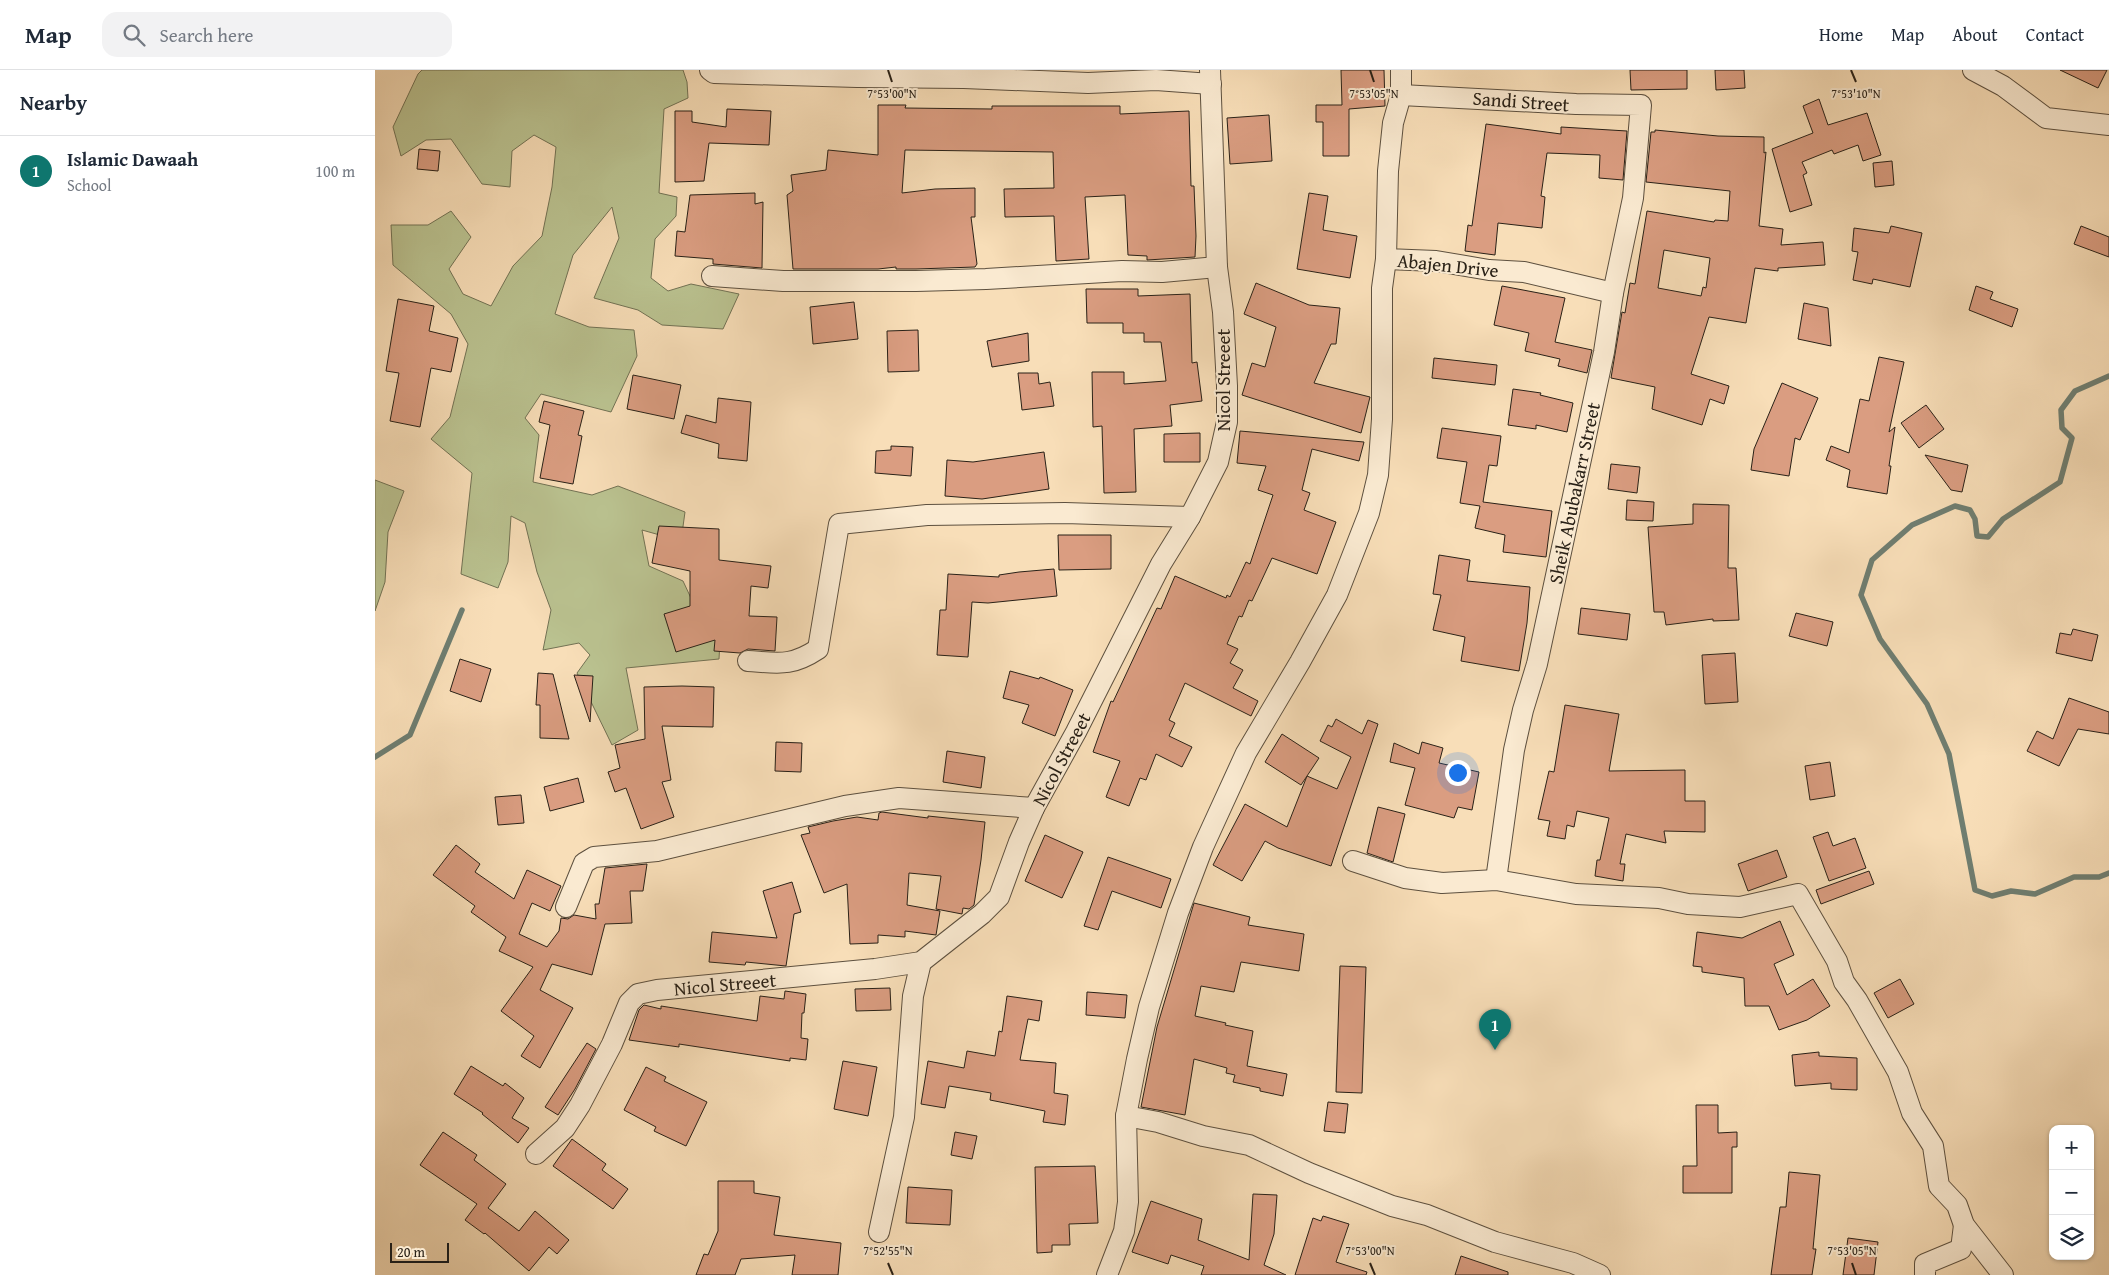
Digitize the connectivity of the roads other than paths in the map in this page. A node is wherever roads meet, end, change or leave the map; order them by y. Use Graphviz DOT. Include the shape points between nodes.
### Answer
graph roads {
  1 [pos="710,70"];
  2 [pos="1401,70"];
  3 [pos="1973,70"];
  4 [pos="1032,75"];
  5 [pos="1211,77"];
  6 [pos="1401,95"];
  7 [pos="1641,105"];
  8 [pos="2109,126"];
  9 [pos="1386,259"];
  10 [pos="1217,267"];
  11 [pos="712,276"];
  12 [pos="1613,294"];
  13 [pos="1190,517"];
  14 [pos="748,661"];
  15 [pos="1034,808"];
  16 [pos="1353,861"];
  17 [pos="1495,880"];
  18 [pos="566,907"];
  19 [pos="921,962"];
  20 [pos="1127,1116"];
  21 [pos="535,1154"];
  22 [pos="1964,1225"];
  23 [pos="879,1232"];
  24 [pos="1107,1275"];
  25 [pos="1600,1275"];
  26 [pos="1925,1275"];
  27 [pos="2003,1275"];
  1 -- 4 [label="street" via="714,73 857,77"];
  2 -- 6 [label="street, Abajen Drive"];
  3 -- 8 [label="street" via="2003,86 2046,118"];
  4 -- 5 [label="street" via="1089,83"];
  5 -- 10 [label="street, Nicol Streeet"];
  6 -- 7 [label="street, Sandi Street"];
  6 -- 9 [label="street, Abajen Drive" via="1393,123 1388,171"];
  7 -- 12 [label="street, Sheik Abubakarr Street" via="1633,198"];
  9 -- 12 [label="street, Abajen Drive" via="1436,261 1524,272"];
  9 -- 20 [label="street" via="1382,288 1382,420 1378,475 1369,513 1337,596 1247,753 1203,847 1178,913 1149,1007"];
  10 -- 11 [label="street" via="916,281 783,281"];
  10 -- 13 [label="street, Nicol Streeet" via="1224,330 1227,422 1218,462"];
  12 -- 17 [label="street, Sheik Abubakarr Street" via="1604,352 1539,654 1523,710"];
  13 -- 14 [label="street" via="1065,513 927,515 839,524 818,649 785,664"];
  13 -- 15 [label="street, Nicol Streeet" via="1161,564"];
  15 -- 18 [label="street" via="899,798 845,806 657,851 594,857 584,863"];
  15 -- 19 [label="street, Nicol Streeet" via="999,897"];
  16 -- 17 [label="street" via="1405,878 1442,883"];
  17 -- 22 [label="street" via="1576,894 1659,898 1688,904 1740,907 1798,894 1837,961 1844,982 1898,1072 1912,1113 1933,1146 1939,1186 1957,1205"];
  19 -- 21 [label="street, Nicol Streeet" via="638,994 629,1003 580,1105 565,1128"];
  19 -- 23 [label="street" via="913,996 904,1117"];
  20 -- 24 [label="street" via="1127,1212 1124,1231"];
  20 -- 25 [label="street" via="1249,1145 1392,1206 1427,1215 1495,1242 1573,1263"];
  22 -- 26 [label="street" via="1961,1249 1925,1264"];
  22 -- 27 [label="street"];
}
